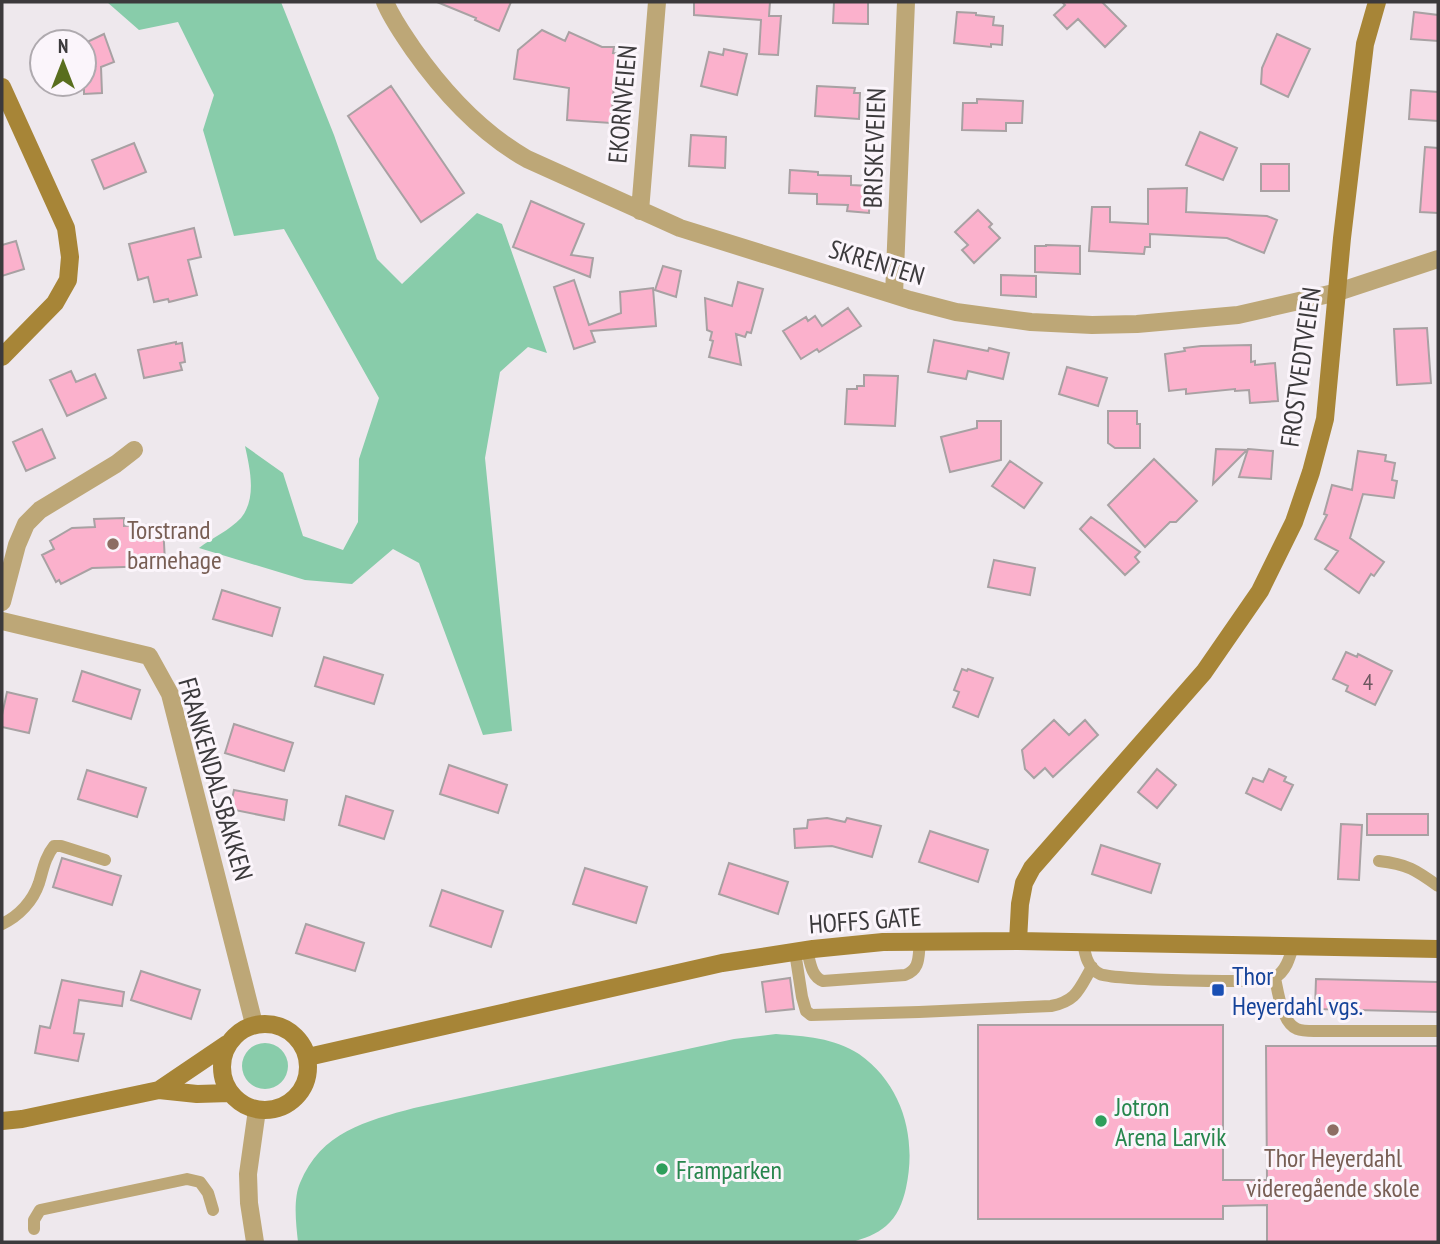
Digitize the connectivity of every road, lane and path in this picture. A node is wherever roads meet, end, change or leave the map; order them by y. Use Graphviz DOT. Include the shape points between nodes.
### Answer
graph roads {
  1 [pos="385,2"];
  2 [pos="657,2"];
  3 [pos="906,2"];
  4 [pos="1377,2"];
  5 [pos="2,87"];
  6 [pos="640,211"];
  7 [pos="1438,259"];
  8 [pos="1338,292"];
  9 [pos="894,295"];
  10 [pos="2,357"];
  11 [pos="134,450"];
  12 [pos="2,602"];
  13 [pos="2,621"];
  14 [pos="105,860"];
  15 [pos="1379,861"];
  16 [pos="1438,886"];
  17 [pos="2,924"];
  18 [pos="1018,941"];
  19 [pos="920,942"];
  20 [pos="1083,942"];
  21 [pos="1293,946"];
  22 [pos="1438,949"];
  23 [pos="801,951"];
  24 [pos="1091,967"];
  25 [pos="1275,978"];
  26 [pos="254,1024"];
  27 [pos="1438,1031"];
  28 [pos="227,1044"];
  29 [pos="308,1057"];
  30 [pos="159,1090"];
  31 [pos="230,1093"];
  32 [pos="257,1110"];
  33 [pos="2,1121"];
  34 [pos="213,1210"];
  35 [pos="34,1229"];
  36 [pos="256,1242"];
  1 -- 6 [label="street, SKRENTEN" via="438,83 478,124 537,165"];
  2 -- 6 [label="street, EKORNVEIEN"];
  3 -- 9 [label="street, BRISKEVEIEN"];
  4 -- 8 [label="main road, FROSTVEDTVEIEN" via="1365,44"];
  5 -- 10 [label="main road" via="66,228 70,257 68,280 55,303"];
  6 -- 9 [label="street, SKRENTEN" via="680,228"];
  7 -- 8 [label="street, SKRENTEN"];
  8 -- 9 [label="street, SKRENTEN" via="1238,315 1094,325 956,312"];
  8 -- 18 [label="main road, FROSTVEDTVEIEN" via="1325,419 1294,522 1260,592 1205,672 1032,868 1024,883"];
  11 -- 12 [label="street" via="40,510 26,524"];
  13 -- 26 [label="street, FRANKENDALSBAKKEN" via="149,656 170,694"];
  14 -- 17 [label="lane" via="54,846 31,901"];
  15 -- 16 [label="lane" via="1414,869"];
  18 -- 19 [label="main road, HOFFS GATE"];
  18 -- 20 [label="main road, HOFFS GATE"];
  19 -- 23 [label="main road, HOFFS GATE"];
  19 -- 23 [label="lane" via="915,970 905,975 823,981 817,979"];
  20 -- 21 [label="main road, HOFFS GATE"];
  20 -- 24 [label="lane"];
  21 -- 22 [label="main road, HOFFS GATE"];
  21 -- 25 [label="lane" via="1286,967"];
  23 -- 24 [label="lane" via="802,997 811,1015 1066,1003"];
  23 -- 29 [label="main road, HOFFS GATE" via="722,963"];
  24 -- 25 [label="lane" via="1117,978"];
  25 -- 27 [label="lane" via="1285,1015 1297,1029"];
  26 -- 28 [label="main road"];
  26 -- 29 [label="main road" via="288,1029"];
  28 -- 30 [label="main road"];
  28 -- 31 [label="main road" via="221,1061"];
  29 -- 32 [label="main road" via="302,1090 275,1109"];
  30 -- 31 [label="main road"];
  30 -- 33 [label="main road"];
  31 -- 32 [label="main road"];
  32 -- 36 [label="street" via="248,1174"];
  34 -- 35 [label="lane" via="200,1182 187,1179 40,1210"];
}
